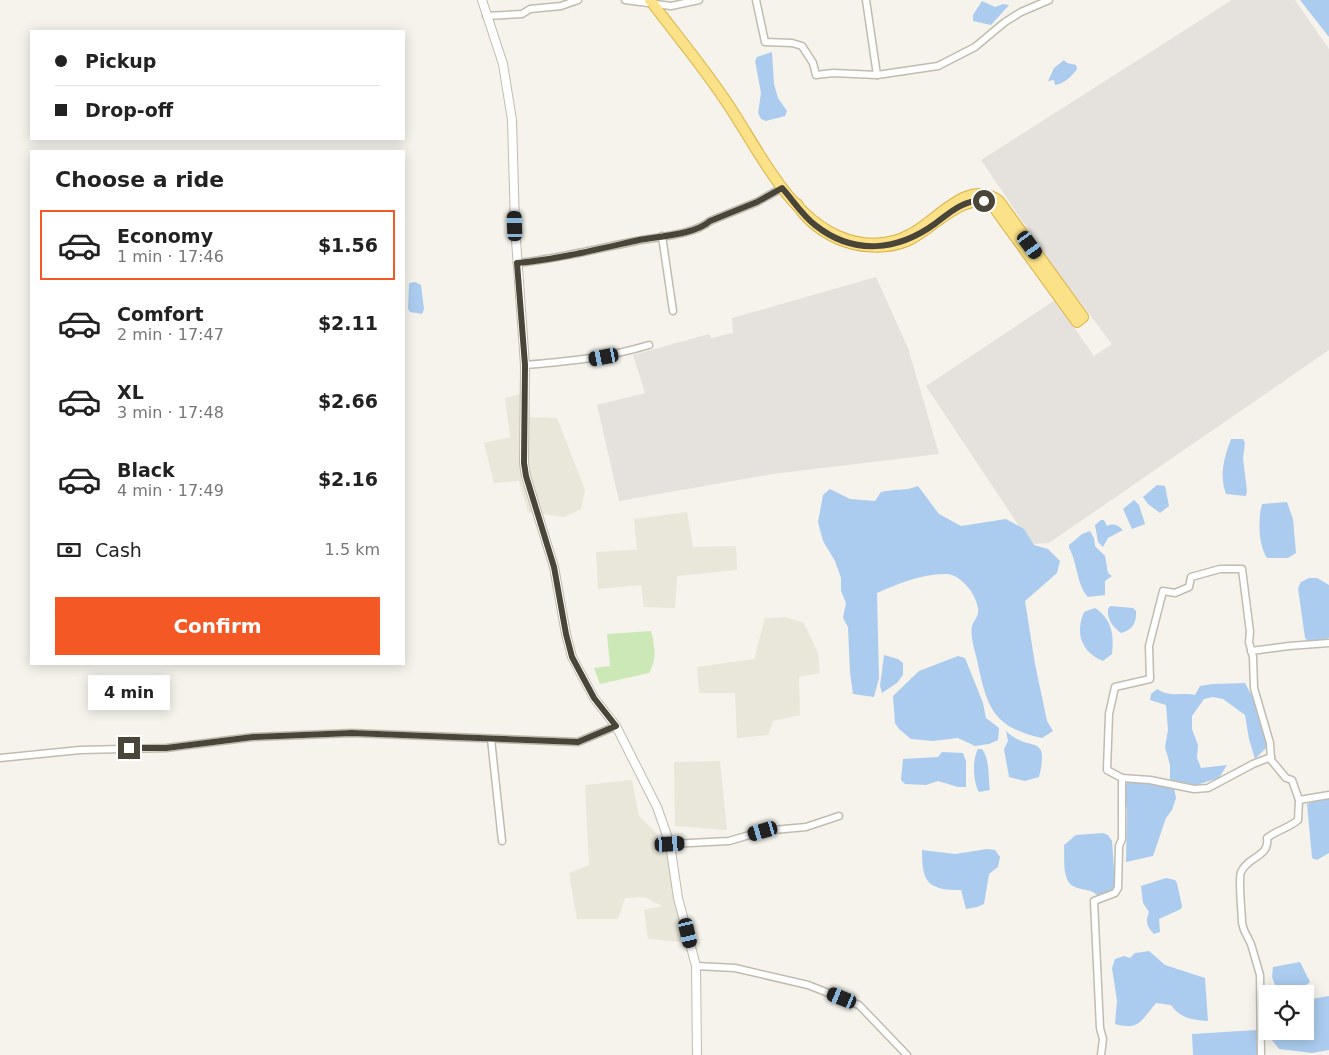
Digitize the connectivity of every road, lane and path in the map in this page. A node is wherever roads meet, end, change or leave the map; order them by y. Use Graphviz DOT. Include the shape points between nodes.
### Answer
graph roads {
  1 [pos="482,0"];
  2 [pos="578,0"];
  3 [pos="625,0"];
  4 [pos="699,0"];
  5 [pos="756,0"];
  6 [pos="866,0"];
  7 [pos="1049,0"];
  8 [pos="651,2"];
  9 [pos="486,16"];
  10 [pos="877,75"];
  11 [pos="782,188"];
  12 [pos="662,236"];
  13 [pos="886,244"];
  14 [pos="517,263"];
  15 [pos="673,311"];
  16 [pos="648,345"];
  17 [pos="525,365"];
  18 [pos="1329,643"];
  19 [pos="1251,651"];
  20 [pos="616,726"];
  21 [pos="491,739"];
  22 [pos="1271,757"];
  23 [pos="0,758"];
  24 [pos="1122,778"];
  25 [pos="1329,795"];
  26 [pos="1299,800"];
  27 [pos="839,816"];
  28 [pos="502,841"];
  29 [pos="670,844"];
  30 [pos="696,966"];
  31 [pos="697,1055"];
  32 [pos="907,1055"];
  33 [pos="1101,1055"];
  34 [pos="1261,1055"];
  1 -- 9 [label="street"];
  2 -- 9 [label="street" via="561,6 530,9 522,14"];
  3 -- 8 [label="street"];
  4 -- 8 [label="street" via="671,6"];
  5 -- 10 [label="street" via="765,42 802,46 813,63 816,75"];
  6 -- 10 [label="street"];
  7 -- 10 [label="street" via="1004,22 975,47 938,66"];
  8 -- 11 [label="highway" via="723,96"];
  9 -- 14 [label="street" via="503,64 512,120"];
  11 -- 12 [label="street" via="705,226"];
  11 -- 13 [label="highway" via="814,225 840,240 866,246"];
  12 -- 14 [label="street" via="555,259"];
  12 -- 15 [label="street"];
  13 -- 13 [label="highway" via="910,235 965,197 983,193 991,195 999,201 1083,317 1077,322 993,206 984,201 961,205 911,238"];
  14 -- 17 [label="street"];
  16 -- 17 [label="street" via="589,360"];
  17 -- 20 [label="street" via="526,476 554,567 572,657 594,698"];
  18 -- 19 [label="street"];
  19 -- 22 [label="street" via="1254,688"];
  19 -- 24 [label="street" via="1242,569 1220,569 1191,577 1189,587 1175,593 1163,591 1149,646 1150,679 1115,687 1108,714 1107,770"];
  20 -- 21 [label="street" via="578,742"];
  20 -- 29 [label="street" via="657,807"];
  21 -- 23 [label="street" via="352,733 253,737 166,748 80,750"];
  21 -- 28 [label="street"];
  22 -- 24 [label="street" via="1208,788 1194,790 1150,780"];
  22 -- 26 [label="street" via="1286,778 1292,780"];
  24 -- 33 [label="street" via="1118,888 1115,893 1094,901 1103,1039"];
  25 -- 26 [label="street"];
  26 -- 34 [label="street" via="1298,820 1267,838 1266,851 1252,858 1240,874 1242,923 1260,975"];
  27 -- 29 [label="street" via="806,827 763,831 729,841"];
  29 -- 30 [label="street" via="678,898"];
  30 -- 31 [label="street"];
  30 -- 32 [label="street" via="735,968 808,985 859,1005"];
}
